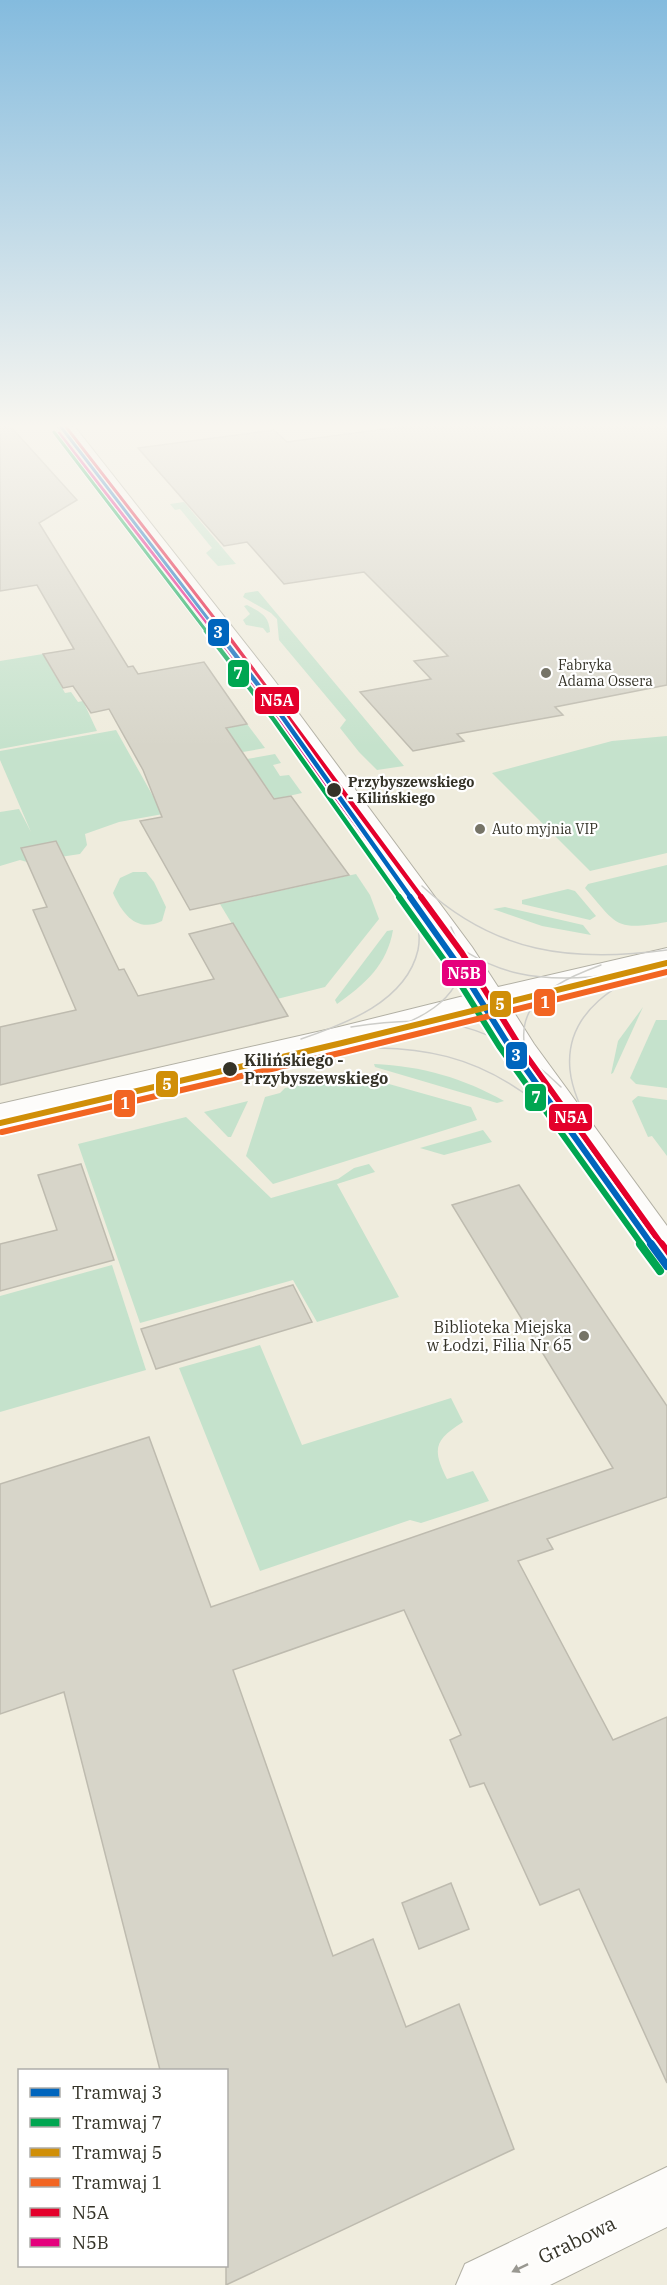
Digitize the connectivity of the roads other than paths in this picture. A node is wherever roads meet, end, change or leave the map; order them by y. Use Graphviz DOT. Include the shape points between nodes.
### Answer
graph roads {
  1 [pos="148,534"];
  2 [pos="667,957"];
  3 [pos="489,998"];
  4 [pos="0,1115"];
  5 [pos="667,1252"];
  6 [pos="667,2196"];
  7 [pos="486,2285"];
  1 -- 3 [label="street" via="306,739 462,953"];
  2 -- 3 [label="street"];
  3 -- 4 [label="street" via="339,1037"];
  3 -- 5 [label="street" via="544,1082"];
  6 -- 7 [label="street, Grabowa, one-way"];
}
